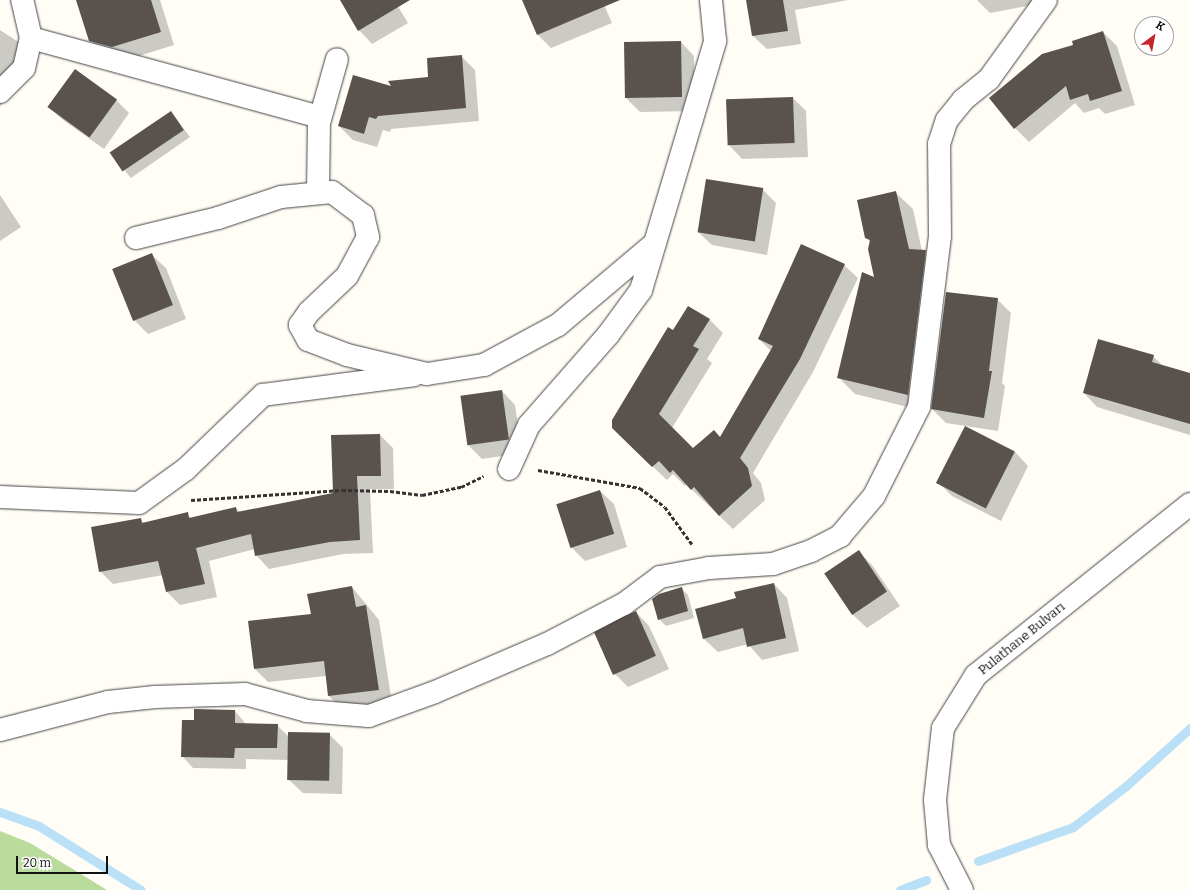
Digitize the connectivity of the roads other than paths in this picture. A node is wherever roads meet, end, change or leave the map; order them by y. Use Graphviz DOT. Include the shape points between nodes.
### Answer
graph roads {
  1 [pos="22,0"];
  2 [pos="710,0"];
  3 [pos="1046,0"];
  4 [pos="31,38"];
  5 [pos="337,59"];
  6 [pos="0,92"];
  7 [pos="320,117"];
  8 [pos="318,193"];
  9 [pos="136,238"];
  10 [pos="654,244"];
  11 [pos="427,374"];
  12 [pos="509,469"];
  13 [pos="0,497"];
  14 [pos="1190,504"];
  15 [pos="0,730"];
  16 [pos="962,890"];
  1 -- 4 [label="street"];
  2 -- 10 [label="street" via="715,41"];
  3 -- 15 [label="street" via="989,79 963,100 945,126 939,144 940,236 919,407 874,496 840,536 811,551 773,564 709,568 660,578 624,604 547,644 435,692 369,716 307,711 245,694 156,697 108,702"];
  4 -- 6 [label="street" via="24,68"];
  4 -- 7 [label="street"];
  5 -- 7 [label="street"];
  7 -- 8 [label="street"];
  8 -- 9 [label="street" via="281,197 218,218"];
  8 -- 11 [label="street" via="332,192 363,215 368,237 347,276 309,312 300,325 308,340 347,355"];
  10 -- 11 [label="street" via="558,325 484,365"];
  10 -- 12 [label="street" via="641,290 608,335 529,425"];
  11 -- 13 [label="street" via="262,396 186,468 139,503"];
  14 -- 16 [label="street, Pulathane Bulvarı" via="976,675 942,728 935,800 939,845"];
}
